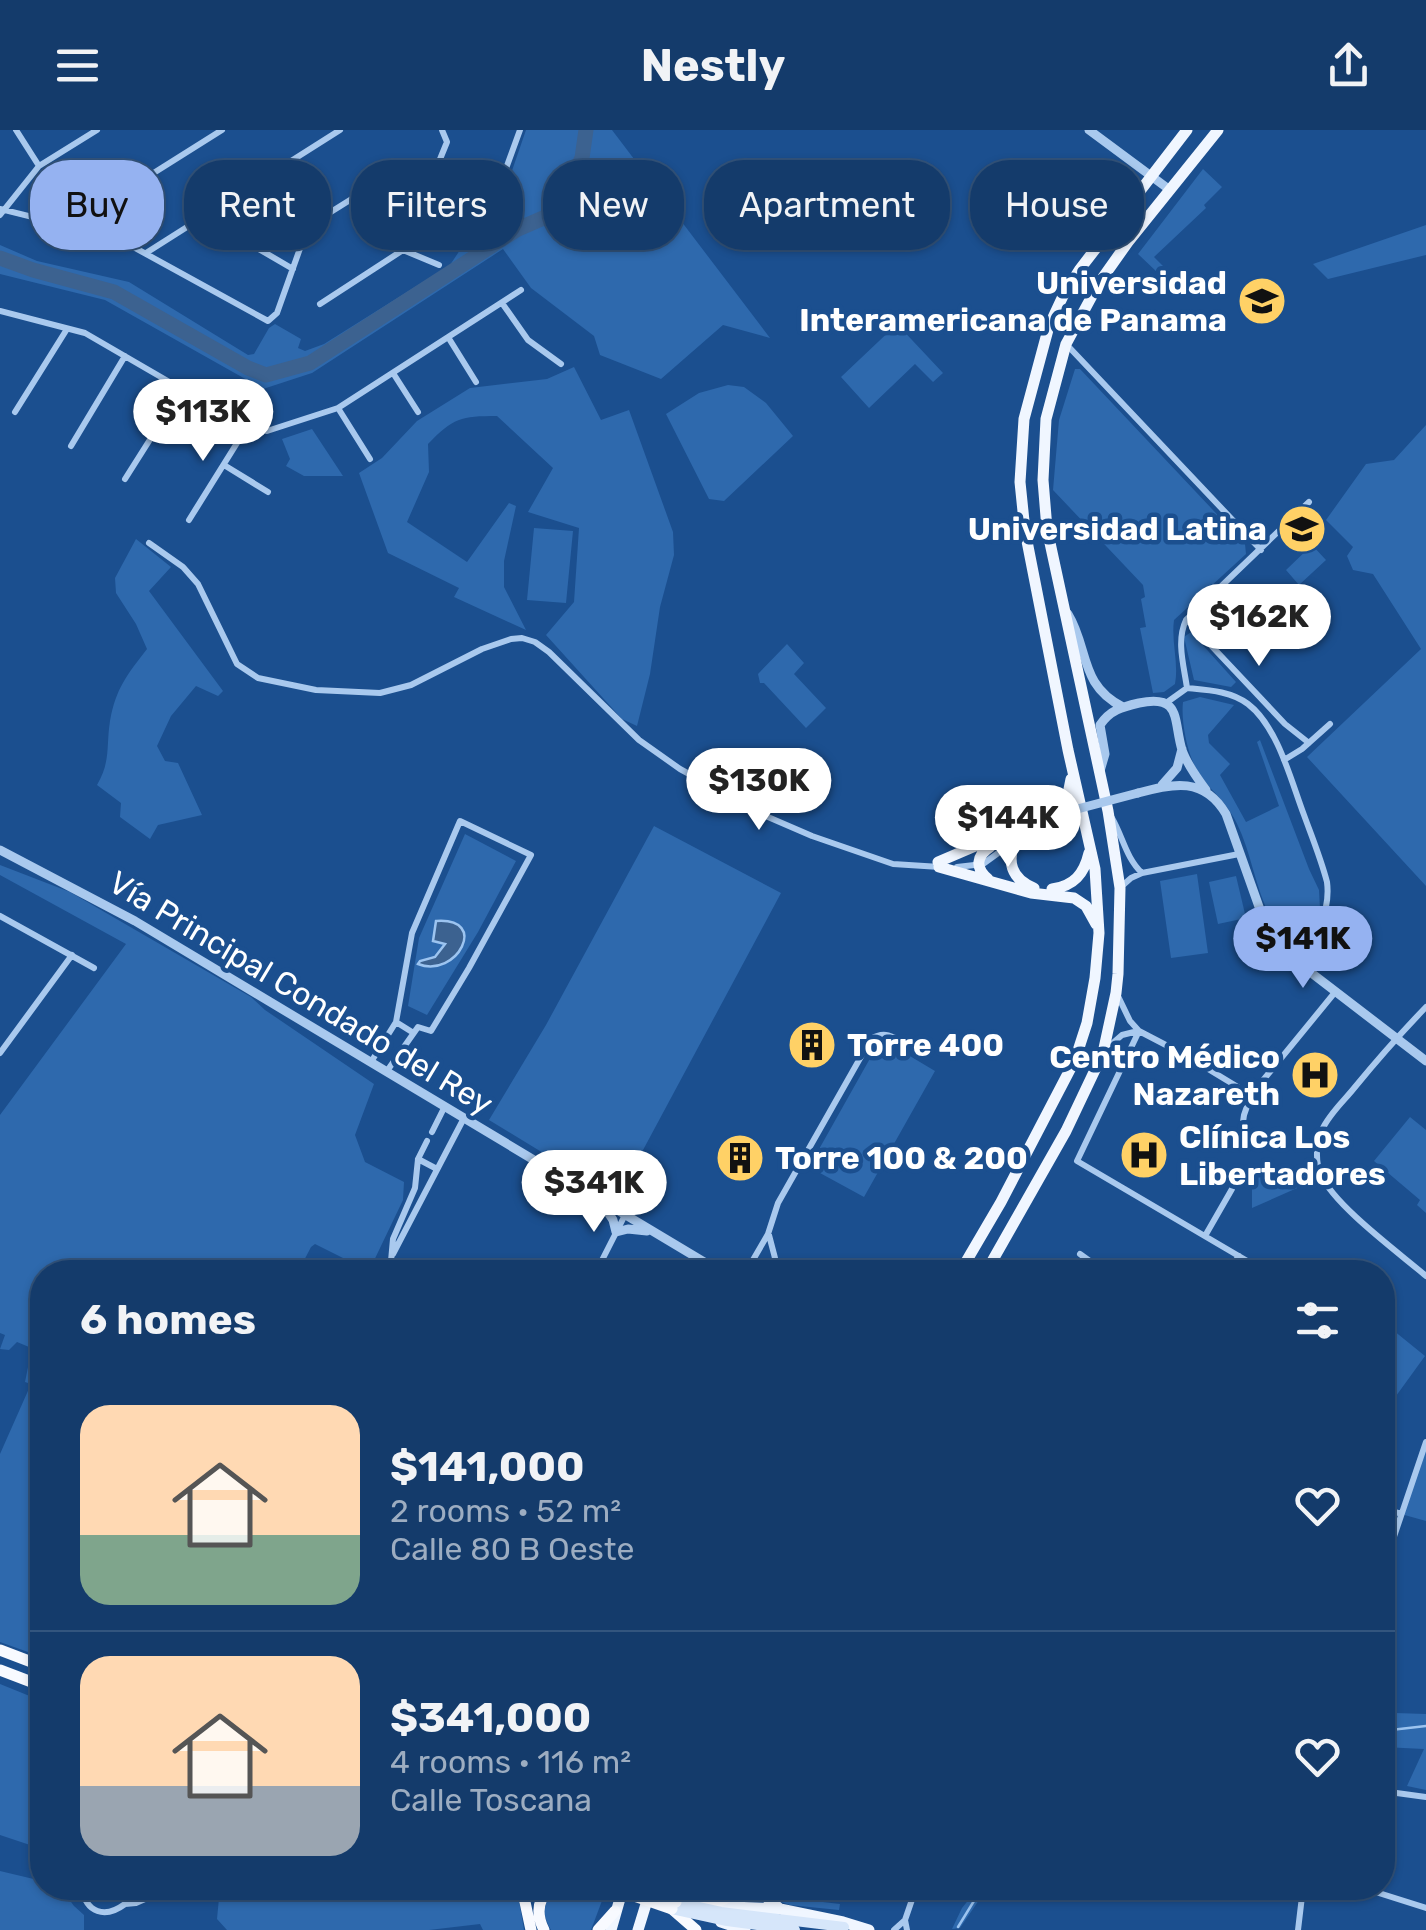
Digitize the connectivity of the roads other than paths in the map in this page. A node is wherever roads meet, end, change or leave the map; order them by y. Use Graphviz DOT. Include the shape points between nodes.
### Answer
graph roads {
  1 [pos="16,130"];
  2 [pos="222,130"];
  3 [pos="340,130"];
  4 [pos="442,130"];
  5 [pos="520,130"];
  6 [pos="1089,130"];
  7 [pos="1187,130"];
  8 [pos="1218,130"];
  9 [pos="94,131"];
  10 [pos="35,160"];
  11 [pos="48,160"];
  12 [pos="293,160"];
  13 [pos="439,160"];
  14 [pos="509,160"];
  15 [pos="164,166"];
  16 [pos="1150,175"];
  17 [pos="30,177"];
  18 [pos="1170,190"];
  19 [pos="1,211"];
  20 [pos="30,217"];
  21 [pos="184,229"];
  22 [pos="140,250"];
  23 [pos="261,250"];
  24 [pos="300,250"];
  25 [pos="403,250"];
  26 [pos="146,253"];
  27 [pos="439,265"];
  28 [pos="293,269"];
  29 [pos="522,290"];
  30 [pos="502,303"];
  31 [pos="320,304"];
  32 [pos="0,311"];
  33 [pos="67,329"];
  34 [pos="448,338"];
  35 [pos="1066,344"];
  36 [pos="125,356"];
  37 [pos="561,364"];
  38 [pos="393,372"];
  39 [pos="476,382"];
  40 [pos="182,389"];
  41 [pos="338,408"];
  42 [pos="15,412"];
  43 [pos="418,412"];
  44 [pos="247,426"];
  45 [pos="71,446"];
  46 [pos="370,459"];
  47 [pos="224,464"];
  48 [pos="126,479"];
  49 [pos="268,492"];
  50 [pos="1309,502"];
  51 [pos="188,520"];
  52 [pos="149,543"];
  53 [pos="1261,550"];
  54 [pos="1064,606"];
  55 [pos="1186,620"];
  56 [pos="1188,688"];
  57 [pos="1166,703"];
  58 [pos="1269,706"];
  59 [pos="1124,707"];
  60 [pos="1259,714"];
  61 [pos="1330,724"];
  62 [pos="1309,743"];
  63 [pos="1182,749"];
  64 [pos="1068,750"];
  65 [pos="1284,760"];
  66 [pos="1099,775"];
  67 [pos="1160,787"];
  68 [pos="1208,792"];
  69 [pos="1108,811"];
  70 [pos="1030,830"];
  71 [pos="1016,839"];
  72 [pos="990,847"];
  73 [pos="1090,848"];
  74 [pos="0,850"];
  75 [pos="1240,854"];
  76 [pos="938,864"];
  77 [pos="978,866"];
  78 [pos="1142,873"];
  79 [pos="990,881"];
  80 [pos="1120,888"];
  81 [pos="0,916"];
  82 [pos="1099,933"];
  83 [pos="72,955"];
  84 [pos="1298,960"];
  85 [pos="94,968"];
  86 [pos="1336,991"];
  87 [pos="1116,993"];
  88 [pos="1426,1007"];
  89 [pos="396,1022"];
  90 [pos="1139,1031"];
  91 [pos="412,1032"];
  92 [pos="1396,1037"];
  93 [pos="904,1042"];
  94 [pos="0,1053"];
  95 [pos="1103,1053"];
  96 [pos="1426,1061"];
  97 [pos="371,1062"];
  98 [pos="387,1071"];
  99 [pos="1251,1095"];
  100 [pos="445,1106"];
  101 [pos="464,1118"];
  102 [pos="1240,1136"];
  103 [pos="418,1159"];
  104 [pos="437,1169"];
  105 [pos="1232,1189"];
  106 [pos="601,1200"];
  107 [pos="625,1215"];
  108 [pos="616,1232"];
  109 [pos="654,1232"];
  110 [pos="768,1234"];
  111 [pos="1205,1236"];
  112 [pos="393,1254"];
  113 [pos="1080,1254"];
  114 [pos="1239,1256"];
  115 [pos="392,1260"];
  116 [pos="602,1260"];
  117 [pos="701,1260"];
  118 [pos="753,1260"];
  119 [pos="774,1260"];
  120 [pos="967,1260"];
  121 [pos="993,1260"];
  122 [pos="1088,1260"];
  123 [pos="1236,1260"];
  124 [pos="1246,1260"];
  125 [pos="1426,1276"];
  126 [pos="1426,1442"];
  127 [pos="1395,1512"];
  128 [pos="1401,1514"];
  129 [pos="1395,1532"];
  130 [pos="0,1650"];
  131 [pos="30,1661"];
  132 [pos="0,1670"];
  133 [pos="22,1679"];
  134 [pos="30,1682"];
  135 [pos="30,1687"];
  136 [pos="1395,1793"];
  137 [pos="1426,1798"];
  138 [pos="1395,1898"];
  139 [pos="85,1900"];
  140 [pos="126,1900"];
  141 [pos="143,1900"];
  142 [pos="525,1900"];
  143 [pos="542,1900"];
  144 [pos="619,1900"];
  145 [pos="647,1900"];
  146 [pos="655,1900"];
  147 [pos="663,1900"];
  148 [pos="721,1900"];
  149 [pos="769,1900"];
  150 [pos="912,1900"];
  151 [pos="1302,1900"];
  152 [pos="125,1904"];
  153 [pos="674,1905"];
  154 [pos="1426,1908"];
  155 [pos="780,1909"];
  156 [pos="615,1911"];
  157 [pos="905,1920"];
  158 [pos="844,1927"];
  159 [pos="531,1930"];
  160 [pos="544,1930"];
  161 [pos="598,1930"];
  162 [pos="610,1930"];
  163 [pos="638,1930"];
  164 [pos="696,1930"];
  165 [pos="745,1930"];
  166 [pos="795,1930"];
  167 [pos="869,1930"];
  168 [pos="894,1930"];
  169 [pos="908,1930"];
  170 [pos="1298,1930"];
  1 -- 10 [label="street"];
  2 -- 15 [label="street"];
  3 -- 12 [label="street"];
  4 -- 13 [label="street" via="447,142"];
  5 -- 14 [label="street"];
  6 -- 16 [label="street"];
  7 -- 16 [label="main road"];
  8 -- 18 [label="main road"];
  9 -- 11 [label="street"];
  16 -- 18 [label="street"];
  16 -- 64 [label="main road" via="1064,296 1024,419 1024,531"];
  17 -- 19 [label="street"];
  18 -- 35 [label="main road" via="1118,254"];
  19 -- 20 [label="street"];
  21 -- 26 [label="street"];
  22 -- 26 [label="street"];
  23 -- 28 [label="street"];
  24 -- 28 [label="street"];
  25 -- 27 [label="street"];
  25 -- 31 [label="street"];
  26 -- 28 [label="street" via="263,320 278,313"];
  29 -- 30 [label="street"];
  30 -- 34 [label="street"];
  30 -- 37 [label="street" via="528,340"];
  32 -- 33 [label="street"];
  33 -- 36 [label="street"];
  33 -- 42 [label="street"];
  34 -- 38 [label="street"];
  34 -- 39 [label="street"];
  35 -- 53 [label="street"];
  35 -- 54 [label="main road" via="1046,419 1042,480"];
  36 -- 40 [label="street"];
  36 -- 45 [label="street"];
  38 -- 41 [label="street"];
  38 -- 43 [label="street"];
  40 -- 44 [label="street"];
  40 -- 48 [label="street"];
  41 -- 44 [label="street" via="267,431"];
  41 -- 46 [label="street"];
  44 -- 47 [label="street"];
  47 -- 49 [label="street"];
  47 -- 51 [label="street"];
  50 -- 53 [label="street"];
  52 -- 76 [label="street" via="198,584 237,664 258,678 306,689 380,693 522,638 549,652 639,740 768,817 893,864"];
  53 -- 55 [label="street"];
  54 -- 59 [label="street" via="1088,672"];
  54 -- 66 [label="main road"];
  55 -- 56 [label="street" via="1180,640"];
  55 -- 58 [label="street"];
  56 -- 57 [label="street"];
  56 -- 60 [label="street" via="1224,692"];
  57 -- 59 [label="street"];
  57 -- 63 [label="street" via="1177,719"];
  58 -- 60 [label="street"];
  58 -- 62 [label="street"];
  59 -- 66 [label="street" via="1100,725 1105,754"];
  60 -- 65 [label="street"];
  61 -- 62 [label="street"];
  62 -- 65 [label="street"];
  63 -- 67 [label="street"];
  63 -- 68 [label="street"];
  64 -- 73 [label="main road"];
  64 -- 76 [label="main road" via="1070,787 1060,804"];
  65 -- 84 [label="street" via="1329,894 1316,936"];
  66 -- 69 [label="main road"];
  67 -- 68 [label="street"];
  67 -- 70 [label="street, bridge" via="1066,812"];
  68 -- 75 [label="street" via="1226,814"];
  69 -- 78 [label="street"];
  69 -- 80 [label="main road"];
  70 -- 71 [label="street"];
  70 -- 72 [label="street"];
  71 -- 73 [label="main road" via="1012,870 1038,888 1075,881"];
  71 -- 77 [label="street"];
  72 -- 76 [label="street"];
  72 -- 77 [label="main road"];
  73 -- 82 [label="main road"];
  74 -- 97 [label="street, Vía Principal Condado del Rey" via="135,920"];
  75 -- 78 [label="street"];
  75 -- 84 [label="street" via="1262,918"];
  76 -- 77 [label="street"];
  76 -- 79 [label="main road"];
  77 -- 79 [label="main road"];
  78 -- 80 [label="street"];
  79 -- 82 [label="main road" via="1074,898 1090,910"];
  80 -- 87 [label="main road"];
  81 -- 83 [label="street"];
  82 -- 120 [label="main road" via="1075,1060"];
  83 -- 85 [label="street"];
  83 -- 94 [label="street"];
  84 -- 86 [label="street"];
  86 -- 92 [label="street"];
  86 -- 99 [label="street"];
  87 -- 90 [label="street"];
  87 -- 95 [label="main road"];
  88 -- 92 [label="street"];
  89 -- 91 [label="street"];
  89 -- 91 [label="street" via="412,933 460,821 530,856 431,1031"];
  89 -- 97 [label="street"];
  90 -- 95 [label="street" via="1120,1036"];
  90 -- 99 [label="street"];
  90 -- 111 [label="street" via="1077,1161"];
  91 -- 98 [label="street"];
  92 -- 96 [label="street"];
  92 -- 125 [label="street" via="1322,1130 1318,1164 1342,1203"];
  93 -- 110 [label="street" via="886,1033 871,1039 778,1203"];
  95 -- 121 [label="main road"];
  97 -- 98 [label="street, Vía Principal Condado del Rey"];
  98 -- 100 [label="street, Vía Principal Condado del Rey"];
  99 -- 102 [label="street"];
  100 -- 101 [label="street, Vía Principal Condado del Rey"];
  100 -- 103 [label="street"];
  101 -- 104 [label="street"];
  101 -- 106 [label="street, Vía Principal Condado del Rey"];
  103 -- 104 [label="street"];
  103 -- 112 [label="street"];
  104 -- 112 [label="street"];
  105 -- 111 [label="street"];
  106 -- 107 [label="street, Vía Principal Condado del Rey"];
  106 -- 108 [label="street"];
  107 -- 108 [label="street"];
  107 -- 109 [label="street, Vía Principal Condado del Rey"];
  108 -- 109 [label="street"];
  108 -- 116 [label="street"];
  109 -- 117 [label="street, Vía Principal Condado del Rey"];
  110 -- 118 [label="street"];
  110 -- 119 [label="street"];
  111 -- 114 [label="street"];
  112 -- 115 [label="street"];
  113 -- 122 [label="street"];
  114 -- 123 [label="street"];
  114 -- 124 [label="street"];
  126 -- 128 [label="street"];
  127 -- 128 [label="street"];
  128 -- 129 [label="street"];
  130 -- 131 [label="highway"];
  132 -- 133 [label="highway"];
  133 -- 134 [label="highway"];
  133 -- 135 [label="highway"];
  136 -- 137 [label="street"];
  138 -- 154 [label="street"];
  139 -- 152 [label="street" via="98,1913"];
  140 -- 152 [label="street"];
  141 -- 152 [label="street"];
  142 -- 159 [label="highway"];
  143 -- 160 [label="highway"];
  144 -- 156 [label="main road"];
  145 -- 163 [label="main road"];
  146 -- 153 [label="highway, bridge"];
  147 -- 153 [label="highway, bridge"];
  148 -- 153 [label="highway, bridge"];
  149 -- 155 [label="main road"];
  150 -- 157 [label="street"];
  151 -- 170 [label="street"];
  153 -- 158 [label="main road, bridge"];
  153 -- 164 [label="highway"];
  153 -- 166 [label="main road, bridge" via="726,1921"];
  155 -- 165 [label="main road" via="722,1910 720,1922"];
  155 -- 167 [label="main road"];
  156 -- 161 [label="highway"];
  156 -- 162 [label="main road"];
  157 -- 168 [label="street"];
  157 -- 169 [label="street"];
}
